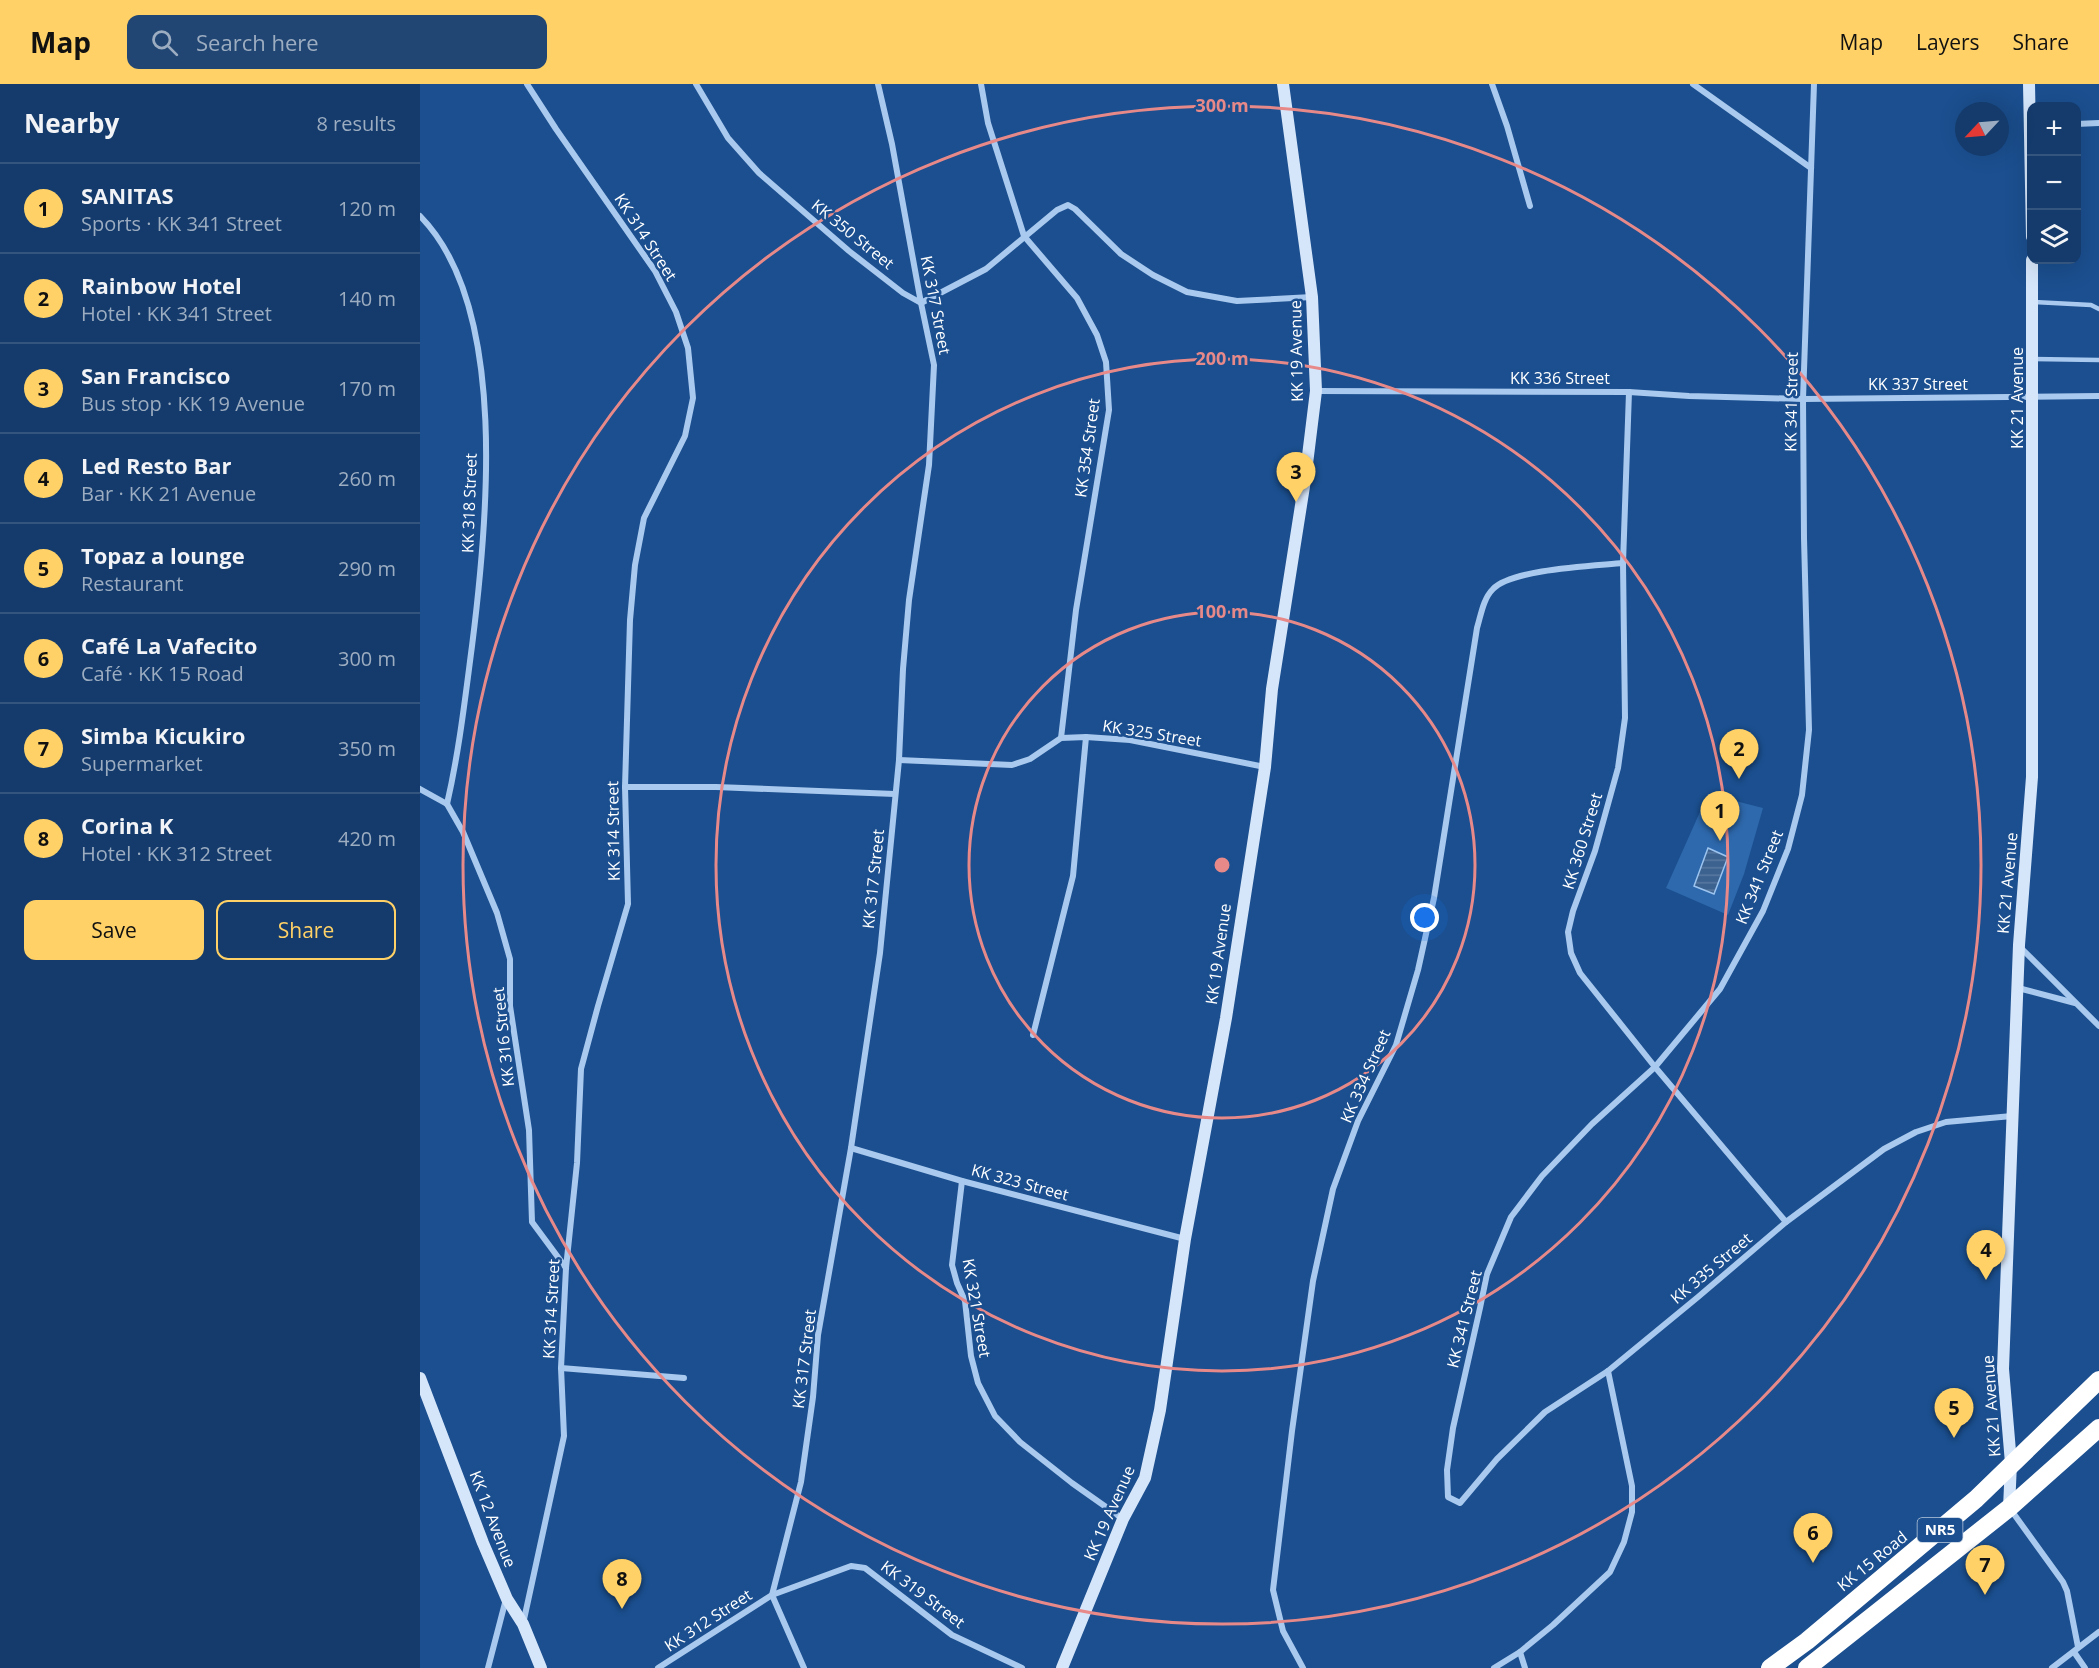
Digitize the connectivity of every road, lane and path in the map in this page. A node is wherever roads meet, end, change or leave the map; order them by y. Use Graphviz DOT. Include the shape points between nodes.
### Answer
graph roads {
  1 [pos="528,84"];
  2 [pos="696,84"];
  3 [pos="878,84"];
  4 [pos="981,84"];
  5 [pos="1283,84"];
  6 [pos="1492,84"];
  7 [pos="1814,84"];
  8 [pos="2029,84"];
  9 [pos="1696,85"];
  10 [pos="2029,102"];
  11 [pos="2099,123"];
  12 [pos="2081,124"];
  13 [pos="2030,156"];
  14 [pos="1811,168"];
  15 [pos="1530,206"];
  16 [pos="2031,210"];
  17 [pos="420,216"];
  18 [pos="1024,236"];
  19 [pos="2032,264"];
  20 [pos="1312,297"];
  21 [pos="2033,302"];
  22 [pos="921,303"];
  23 [pos="2099,309"];
  24 [pos="2033,359"];
  25 [pos="2099,360"];
  26 [pos="1316,391"];
  27 [pos="1629,392"];
  28 [pos="2099,396"];
  29 [pos="2033,397"];
  30 [pos="1803,399"];
  31 [pos="1623,563"];
  32 [pos="1086,736"];
  33 [pos="1061,738"];
  34 [pos="898,760"];
  35 [pos="1265,767"];
  36 [pos="625,787"];
  37 [pos="420,789"];
  38 [pos="895,794"];
  39 [pos="447,804"];
  40 [pos="2019,945"];
  41 [pos="2017,988"];
  42 [pos="2075,1003"];
  43 [pos="2099,1026"];
  44 [pos="1033,1035"];
  45 [pos="1655,1067"];
  46 [pos="2013,1116"];
  47 [pos="850,1148"];
  48 [pos="962,1181"];
  49 [pos="1786,1222"];
  50 [pos="1185,1239"];
  51 [pos="566,1268"];
  52 [pos="561,1368"];
  53 [pos="1608,1371"];
  54 [pos="420,1378"];
  55 [pos="684,1378"];
  56 [pos="2099,1380"];
  57 [pos="2099,1428"];
  58 [pos="2012,1463"];
  59 [pos="1460,1503"];
  60 [pos="2010,1508"];
  61 [pos="1123,1519"];
  62 [pos="772,1595"];
  63 [pos="507,1599"];
  64 [pos="523,1624"];
  65 [pos="2099,1632"];
  66 [pos="2076,1649"];
  67 [pos="1520,1652"];
  68 [pos="488,1668"];
  69 [pos="541,1668"];
  70 [pos="658,1668"];
  71 [pos="804,1668"];
  72 [pos="1022,1668"];
  73 [pos="1062,1668"];
  74 [pos="1303,1668"];
  75 [pos="1494,1668"];
  76 [pos="1525,1668"];
  77 [pos="1770,1668"];
  78 [pos="1807,1668"];
  79 [pos="2052,1668"];
  80 [pos="2085,1668"];
  1 -- 36 [label="street, KK 314 Street" via="655,271 676,312 688,348 693,398 685,436 644,518 635,565"];
  2 -- 22 [label="street, KK 350 Street" via="728,138 759,173 849,251"];
  3 -- 22 [label="street, KK 317 Street"];
  4 -- 18 [label="street, KK 354 Street" via="988,123"];
  5 -- 20 [label="main road, KK 19 Avenue"];
  6 -- 15 [label="street"];
  7 -- 14 [label="street, KK 341 Street"];
  8 -- 10 [label="main road"];
  9 -- 14 [label="street"];
  11 -- 12 [label="street"];
  13 -- 16 [label="main road"];
  14 -- 30 [label="street, KK 341 Street"];
  17 -- 39 [label="street, KK 318 Street" via="453,263 468,301 483,392 486,476 480,585 458,753"];
  18 -- 20 [label="street" via="1068,205 1121,254 1187,292 1237,301"];
  18 -- 22 [label="street" via="986,269"];
  18 -- 33 [label="street, KK 354 Street" via="1077,298 1106,362 1109,410 1076,610"];
  19 -- 21 [label="main road, KK 21 Avenue"];
  20 -- 26 [label="main road, KK 19 Avenue"];
  21 -- 23 [label="lane" via="2091,305"];
  21 -- 24 [label="main road, KK 21 Avenue"];
  22 -- 34 [label="street, KK 317 Street" via="934,365 928,465 909,600"];
  24 -- 25 [label="lane"];
  24 -- 29 [label="main road, KK 21 Avenue"];
  26 -- 27 [label="street, KK 336 Street"];
  26 -- 35 [label="main road, KK 19 Avenue" via="1272,689"];
  27 -- 30 [label="street, KK 336 Street"];
  27 -- 31 [label="street, KK 360 Street"];
  28 -- 29 [label="street, KK 337 Street"];
  29 -- 30 [label="street, KK 337 Street"];
  29 -- 40 [label="main road, KK 21 Avenue" via="2032,777"];
  30 -- 45 [label="street, KK 341 Street" via="1809,730 1802,795 1788,849 1758,920 1720,989"];
  31 -- 45 [label="street, KK 360 Street" via="1625,718 1595,851 1568,932 1571,953 1580,973"];
  31 -- 74 [label="street, KK 334 Street" via="1524,574 1493,589 1482,610 1434,898 1418,970 1396,1045 1358,1121 1333,1189 1313,1281 1273,1590 1283,1631"];
  32 -- 33 [label="street, KK 325 Street"];
  32 -- 35 [label="street, KK 325 Street" via="1130,740"];
  32 -- 44 [label="street" via="1073,876"];
  33 -- 34 [label="street, KK 325 Street" via="1030,759 1012,765"];
  34 -- 38 [label="street, KK 317 Street"];
  35 -- 50 [label="main road, KK 19 Avenue" via="1226,1018"];
  36 -- 38 [label="street"];
  36 -- 51 [label="street, KK 314 Street" via="628,904 581,1069 577,1163"];
  37 -- 39 [label="street"];
  38 -- 47 [label="street, KK 317 Street" via="880,953"];
  39 -- 51 [label="street, KK 316 Street" via="464,832 493,903 510,959 510,1006 529,1131 532,1222"];
  40 -- 41 [label="main road, KK 21 Avenue"];
  40 -- 42 [label="street"];
  41 -- 42 [label="street"];
  41 -- 46 [label="main road, KK 21 Avenue"];
  42 -- 43 [label="street"];
  45 -- 49 [label="street, KK 360 Street"];
  45 -- 59 [label="street, KK 341 Street" via="1542,1176 1511,1217 1487,1274 1453,1428 1448,1497"];
  46 -- 49 [label="street, KK 335 Street" via="1946,1122 1916,1132 1884,1149"];
  46 -- 58 [label="main road, KK 21 Avenue" via="2003,1369"];
  47 -- 48 [label="street, KK 323 Street"];
  47 -- 62 [label="street, KK 317 Street" via="818,1335 801,1482"];
  48 -- 50 [label="street, KK 323 Street"];
  48 -- 61 [label="street, KK 321 Street" via="952,1265 964,1301 978,1383 995,1416 1020,1442"];
  49 -- 53 [label="street, KK 335 Street"];
  50 -- 61 [label="main road, KK 19 Avenue" via="1160,1410 1145,1478"];
  51 -- 52 [label="street, KK 314 Street"];
  52 -- 55 [label="street"];
  52 -- 64 [label="street, KK 314 Street" via="564,1436"];
  53 -- 59 [label="street, KK 335 Street" via="1545,1412"];
  53 -- 67 [label="street" via="1632,1485 1632,1512 1624,1542 1610,1572"];
  54 -- 63 [label="main road, KK 12 Avenue"];
  56 -- 58 [label="highway, KK 15 Road / NR5"];
  57 -- 60 [label="highway, NR5"];
  58 -- 60 [label="main road, KK 21 Avenue"];
  58 -- 77 [label="highway, KK 15 Road / NR5" via="1915,1552"];
  60 -- 66 [label="street" via="2063,1582"];
  60 -- 78 [label="highway, NR5"];
  61 -- 73 [label="main road, KK 19 Avenue"];
  62 -- 70 [label="street, KK 312 Street"];
  62 -- 71 [label="street"];
  62 -- 72 [label="street, KK 319 Street" via="850,1566 865,1568 952,1635"];
  63 -- 64 [label="main road, KK 12 Avenue"];
  63 -- 68 [label="street"];
  64 -- 69 [label="main road, KK 12 Avenue"];
  65 -- 66 [label="street"];
  66 -- 79 [label="street"];
  66 -- 80 [label="street"];
  67 -- 75 [label="street"];
  67 -- 76 [label="street"];
}
